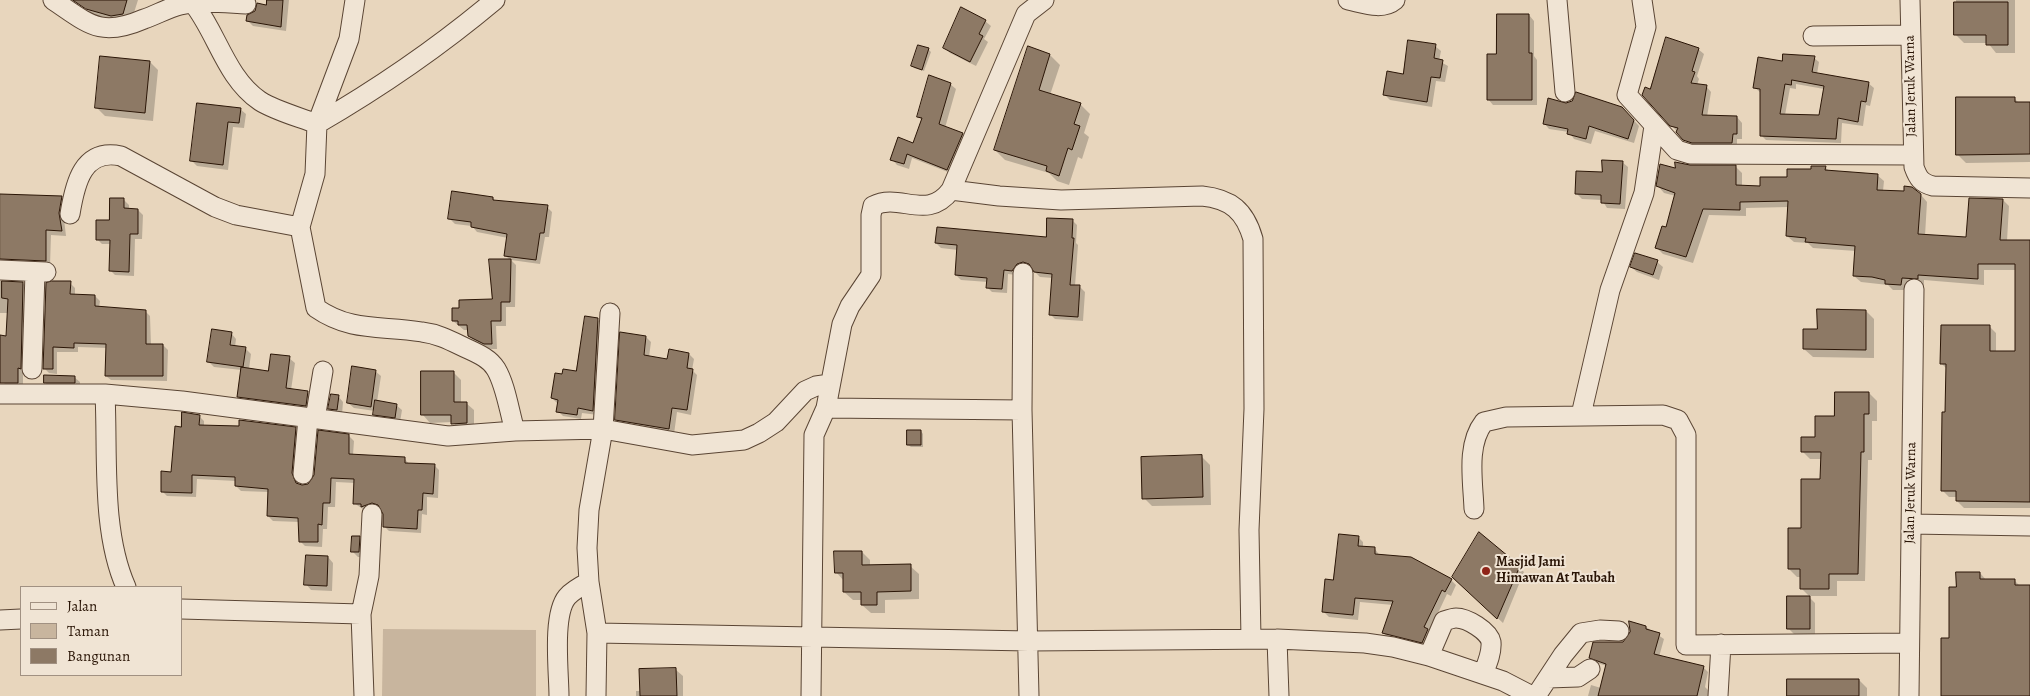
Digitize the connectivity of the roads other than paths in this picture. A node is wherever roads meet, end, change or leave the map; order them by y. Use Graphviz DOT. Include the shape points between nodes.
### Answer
graph roads {
  1 [pos="53,0"];
  2 [pos="355,0"];
  3 [pos="495,0"];
  4 [pos="1044,0"];
  5 [pos="1348,0"];
  6 [pos="1395,0"];
  7 [pos="1557,0"];
  8 [pos="1642,0"];
  9 [pos="1910,0"];
  10 [pos="193,3"];
  11 [pos="246,4"];
  12 [pos="1910,35"];
  13 [pos="1813,36"];
  14 [pos="1565,92"];
  15 [pos="317,124"];
  16 [pos="1654,126"];
  17 [pos="1913,155"];
  18 [pos="2030,188"];
  19 [pos="951,190"];
  20 [pos="70,214"];
  21 [pos="300,228"];
  22 [pos="0,270"];
  23 [pos="1023,273"];
  24 [pos="1914,289"];
  25 [pos="610,313"];
  26 [pos="32,369"];
  27 [pos="323,371"];
  28 [pos="830,384"];
  29 [pos="0,394"];
  30 [pos="106,394"];
  31 [pos="826,408"];
  32 [pos="1022,410"];
  33 [pos="1581,415"];
  34 [pos="312,418"];
  35 [pos="602,429"];
  36 [pos="515,430"];
  37 [pos="303,474"];
  38 [pos="1474,509"];
  39 [pos="372,514"];
  40 [pos="1911,524"];
  41 [pos="2030,526"];
  42 [pos="589,582"];
  43 [pos="126,586"];
  44 [pos="182,610"];
  45 [pos="361,614"];
  46 [pos="20,619"];
  47 [pos="0,620"];
  48 [pos="1619,631"];
  49 [pos="597,633"];
  50 [pos="812,639"];
  51 [pos="1251,639"];
  52 [pos="1277,639"];
  53 [pos="1029,641"];
  54 [pos="1909,643"];
  55 [pos="1721,644"];
  56 [pos="1429,656"];
  57 [pos="1590,669"];
  58 [pos="1483,674"];
  59 [pos="1548,678"];
  60 [pos="364,696"];
  61 [pos="559,696"];
  62 [pos="596,696"];
  63 [pos="811,696"];
  64 [pos="1029,696"];
  65 [pos="1279,696"];
  66 [pos="1532,696"];
  67 [pos="1536,696"];
  68 [pos="1718,696"];
  69 [pos="1909,696"];
  1 -- 10 [label="street" via="92,26 107,29 131,25 179,5"];
  2 -- 15 [label="street" via="349,39"];
  3 -- 15 [label="street" via="422,58 368,95"];
  4 -- 19 [label="street" via="1026,14"];
  5 -- 6 [label="street" via="1379,5"];
  7 -- 14 [label="street"];
  8 -- 16 [label="street" via="1646,27 1627,95"];
  9 -- 12 [label="street, Jalan Jeruk Warna"];
  10 -- 11 [label="street"];
  10 -- 15 [label="street" via="205,17 225,59 246,90 262,102"];
  12 -- 13 [label="street"];
  12 -- 17 [label="street, Jalan Jeruk Warna"];
  15 -- 21 [label="street" via="315,174"];
  16 -- 17 [label="street" via="1677,150 1690,154"];
  16 -- 33 [label="street" via="1644,193 1610,290"];
  17 -- 18 [label="street, Jalan Jeruk Warna" via="1914,167 1924,184"];
  19 -- 28 [label="street" via="930,205 887,202 873,206 871,275 846,314"];
  19 -- 51 [label="street" via="1061,200 1202,196 1223,200 1241,212 1253,239"];
  20 -- 21 [label="street" via="73,194 86,164 108,153 121,156 215,207 236,215"];
  21 -- 36 [label="street" via="316,308 327,315 372,329 441,336 484,357 500,377"];
  22 -- 26 [label="street" via="41,272"];
  23 -- 32 [label="street"];
  24 -- 40 [label="street, Jalan Jeruk Warna"];
  25 -- 35 [label="street"];
  27 -- 34 [label="street"];
  28 -- 31 [label="street"];
  28 -- 35 [label="street" via="805,391 776,422 744,440 680,445"];
  29 -- 30 [label="street"];
  30 -- 34 [label="street"];
  30 -- 43 [label="street" via="110,525 115,560"];
  31 -- 32 [label="street"];
  31 -- 50 [label="street" via="814,435 813,447"];
  32 -- 53 [label="street"];
  33 -- 38 [label="street" via="1506,417 1484,422 1476,433 1473,454"];
  33 -- 55 [label="street" via="1663,415 1678,420 1686,435 1686,645"];
  34 -- 36 [label="street" via="448,436"];
  34 -- 37 [label="street"];
  35 -- 36 [label="street"];
  35 -- 42 [label="street" via="588,510"];
  39 -- 45 [label="street" via="369,576"];
  40 -- 41 [label="street"];
  40 -- 54 [label="street, Jalan Jeruk Warna"];
  42 -- 49 [label="street"];
  42 -- 61 [label="street" via="566,598 560,614"];
  44 -- 45 [label="street"];
  45 -- 60 [label="street"];
  46 -- 47 [label="street"];
  48 -- 59 [label="street" via="1581,633"];
  49 -- 50 [label="street"];
  49 -- 62 [label="street"];
  50 -- 53 [label="street"];
  50 -- 63 [label="street"];
  51 -- 52 [label="street"];
  51 -- 53 [label="street"];
  52 -- 56 [label="street" via="1365,643"];
  52 -- 65 [label="street"];
  53 -- 64 [label="street"];
  54 -- 55 [label="street"];
  54 -- 69 [label="street, Jalan Jeruk Warna"];
  55 -- 68 [label="street"];
  56 -- 58 [label="street"];
  56 -- 58 [label="street" via="1444,621 1456,618 1488,634 1490,655"];
  57 -- 59 [label="street" via="1578,677"];
  58 -- 66 [label="street" via="1516,686"];
  59 -- 67 [label="street"];
}
